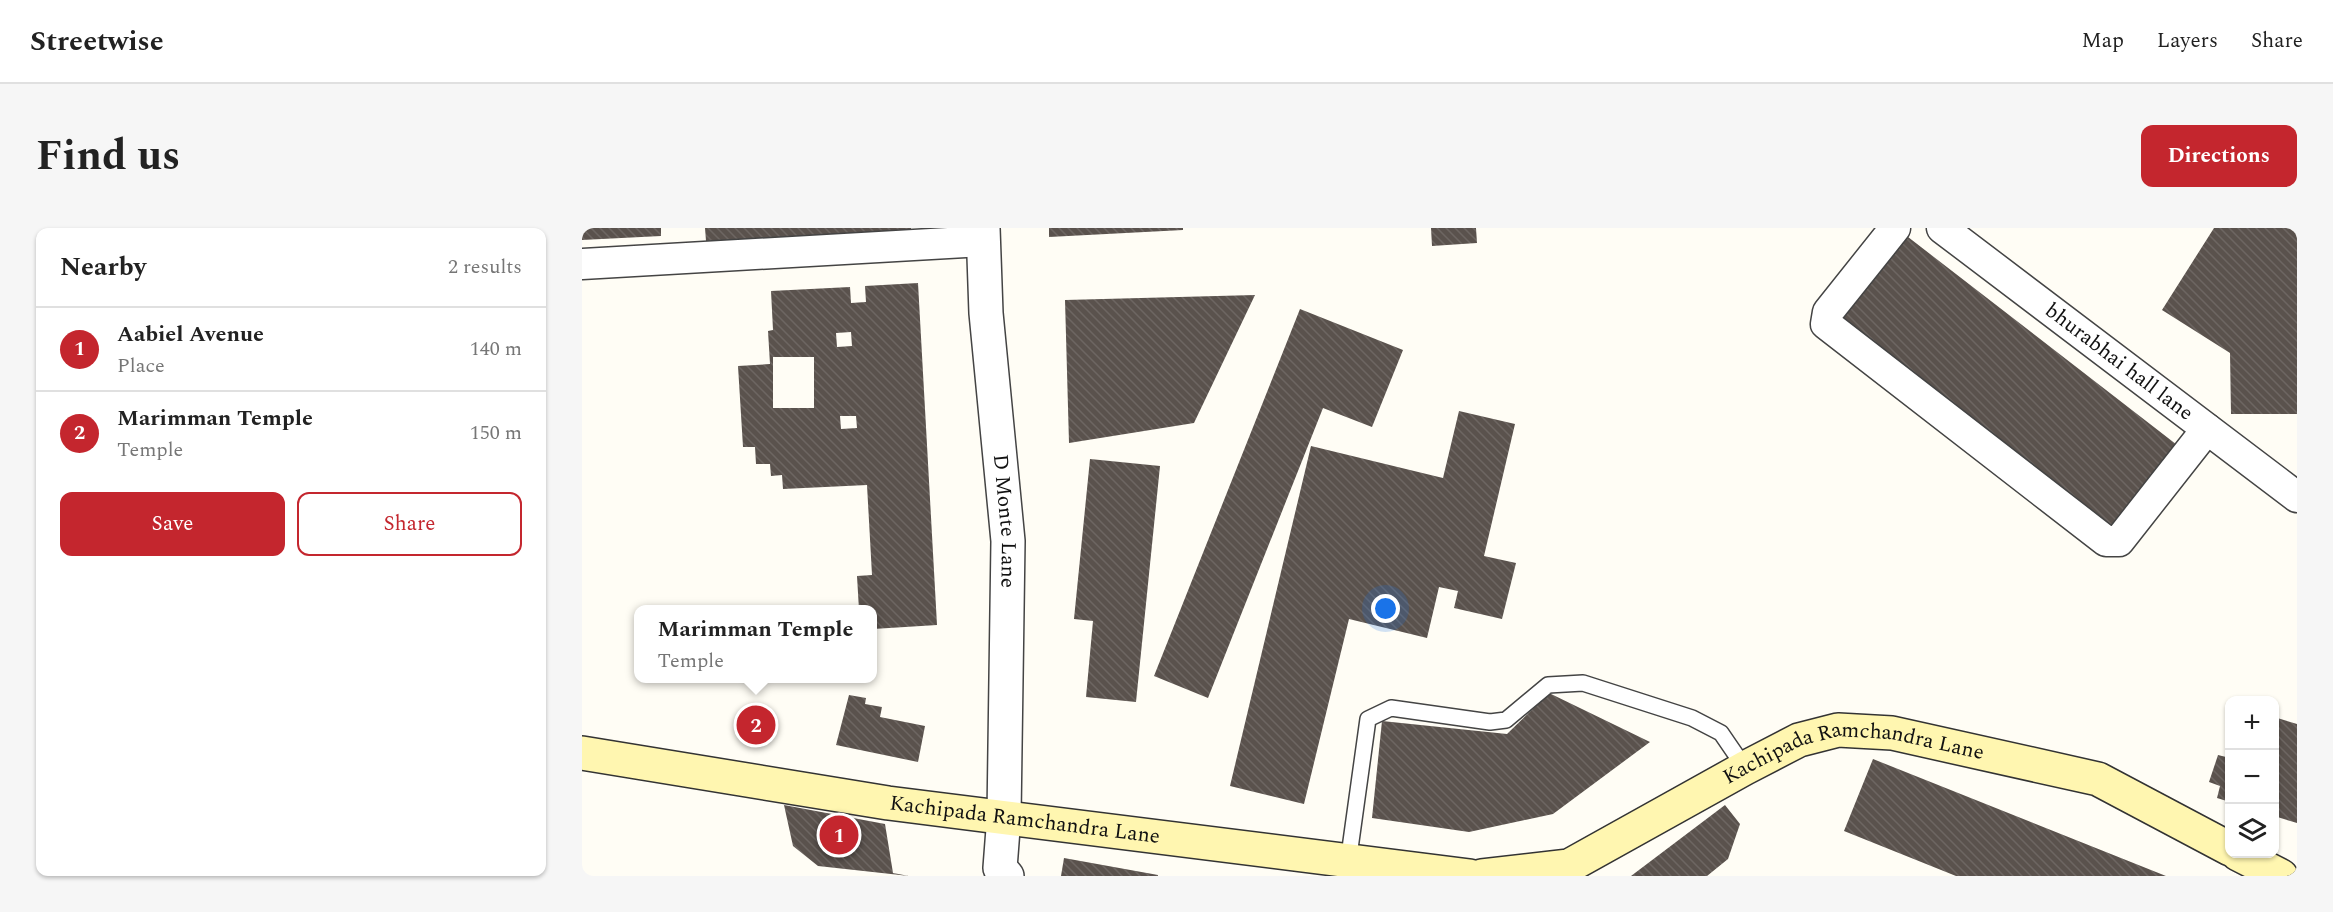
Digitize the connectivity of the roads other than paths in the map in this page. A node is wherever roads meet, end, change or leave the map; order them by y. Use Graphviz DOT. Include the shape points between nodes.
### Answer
graph roads {
  1 [pos="1895,228"];
  2 [pos="1942,228"];
  3 [pos="983,235"];
  4 [pos="582,264"];
  5 [pos="2207,429"];
  6 [pos="2297,497"];
  7 [pos="582,753"];
  8 [pos="1745,768"];
  9 [pos="1004,816"];
  10 [pos="2225,847"];
  11 [pos="2246,858"];
  12 [pos="1348,863"];
  13 [pos="998,873"];
  14 [pos="1431,874"];
  15 [pos="1470,876"];
  16 [pos="1482,876"];
  17 [pos="2281,876"];
  1 -- 5 [label="street" via="1828,312 1826,324 2106,541 2119,541"];
  2 -- 5 [label="street, bhurabhai hall lane"];
  3 -- 4 [label="street"];
  3 -- 9 [label="street, D Monte Lane" via="986,313 1008,542"];
  5 -- 6 [label="street, bhurabhai hall lane"];
  7 -- 9 [label="main road, Kachipada Ramchandra Lane" via="888,803"];
  8 -- 10 [label="main road, Kachipada Ramchandra Lane" via="1798,741 1838,730 1892,733 2098,779"];
  8 -- 12 [label="lane" via="1721,733 1692,718 1583,683 1548,685 1506,720 1490,722 1391,708 1368,719"];
  8 -- 16 [label="main road, Kachipada Ramchandra Lane" via="1569,866"];
  9 -- 12 [label="main road, Kachipada Ramchandra Lane"];
  9 -- 13 [label="street, D Monte Lane"];
  11 -- 17 [label="main road"];
  12 -- 14 [label="main road, Kachipada Ramchandra Lane"];
  14 -- 15 [label="main road, Kachipada Ramchandra Lane"];
}
